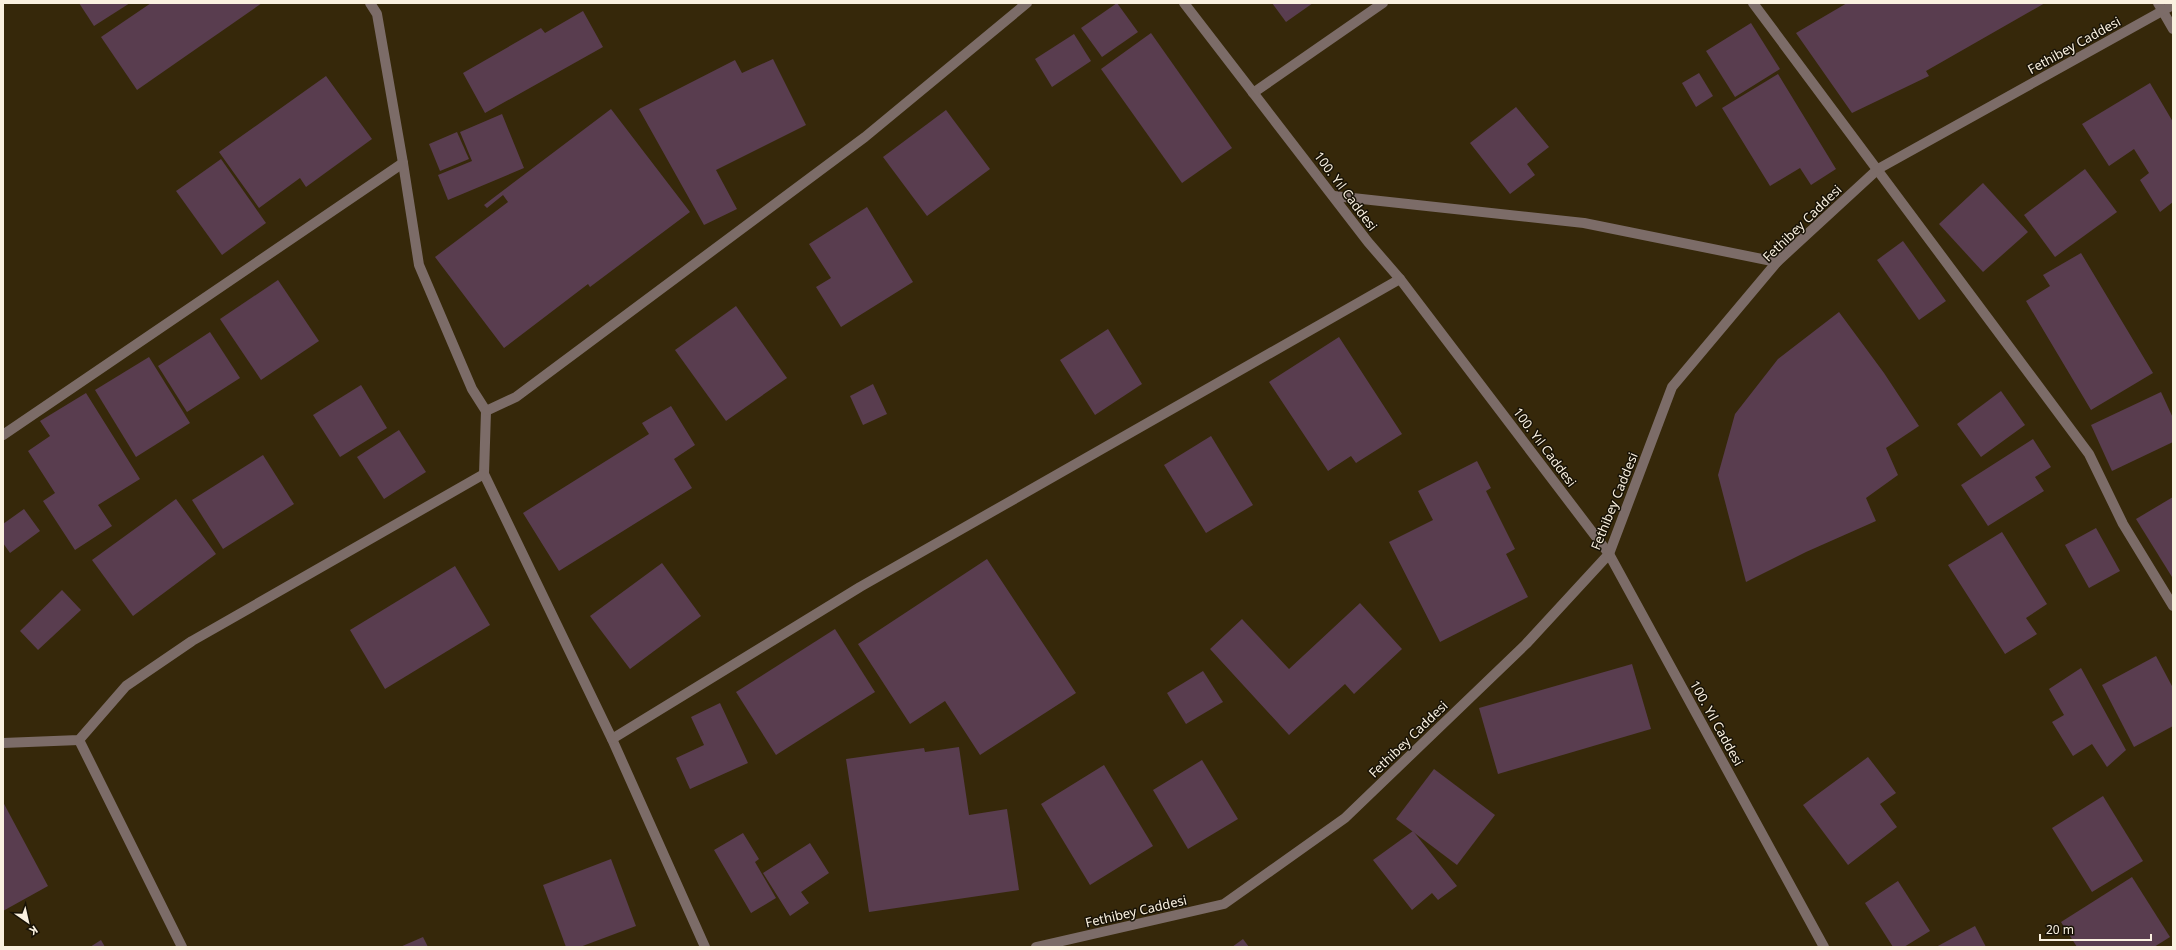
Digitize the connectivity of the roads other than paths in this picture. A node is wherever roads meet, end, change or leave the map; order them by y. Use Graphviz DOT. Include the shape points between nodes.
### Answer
graph roads {
  1 [pos="370,3"];
  2 [pos="1027,3"];
  3 [pos="1184,3"];
  4 [pos="1384,3"];
  5 [pos="1753,3"];
  6 [pos="2173,5"];
  7 [pos="2160,6"];
  8 [pos="2173,29"];
  9 [pos="1253,93"];
  10 [pos="403,163"];
  11 [pos="1878,169"];
  12 [pos="1334,196"];
  13 [pos="1777,262"];
  14 [pos="1400,279"];
  15 [pos="486,411"];
  16 [pos="3,435"];
  17 [pos="484,474"];
  18 [pos="1609,554"];
  19 [pos="2173,606"];
  20 [pos="612,739"];
  21 [pos="78,740"];
  22 [pos="3,743"];
  23 [pos="182,947"];
  24 [pos="705,947"];
  25 [pos="1036,947"];
  26 [pos="1824,947"];
  1 -- 10 [label="street" via="377,14"];
  2 -- 15 [label="street" via="865,137 516,397"];
  3 -- 9 [label="street, 100. Yıl Caddesi"];
  4 -- 9 [label="street"];
  5 -- 11 [label="street"];
  6 -- 7 [label="street, Fethibey Caddesi"];
  7 -- 8 [label="street"];
  7 -- 11 [label="street, Fethibey Caddesi"];
  9 -- 12 [label="street, 100. Yıl Caddesi"];
  10 -- 15 [label="street" via="418,265 472,389"];
  10 -- 16 [label="street"];
  11 -- 13 [label="street, Fethibey Caddesi"];
  11 -- 19 [label="street" via="2089,454 2123,524"];
  12 -- 13 [label="street" via="1584,223"];
  12 -- 14 [label="street, 100. Yıl Caddesi" via="1368,242"];
  13 -- 18 [label="street, Fethibey Caddesi" via="1672,387"];
  14 -- 18 [label="street, 100. Yıl Caddesi"];
  14 -- 20 [label="street" via="860,587"];
  15 -- 17 [label="street"];
  17 -- 20 [label="street"];
  17 -- 21 [label="street" via="192,641 126,686"];
  18 -- 25 [label="street, Fethibey Caddesi" via="1526,644 1345,818 1224,904"];
  18 -- 26 [label="street, 100. Yıl Caddesi"];
  20 -- 24 [label="street"];
  21 -- 22 [label="street"];
  21 -- 23 [label="street"];
}
